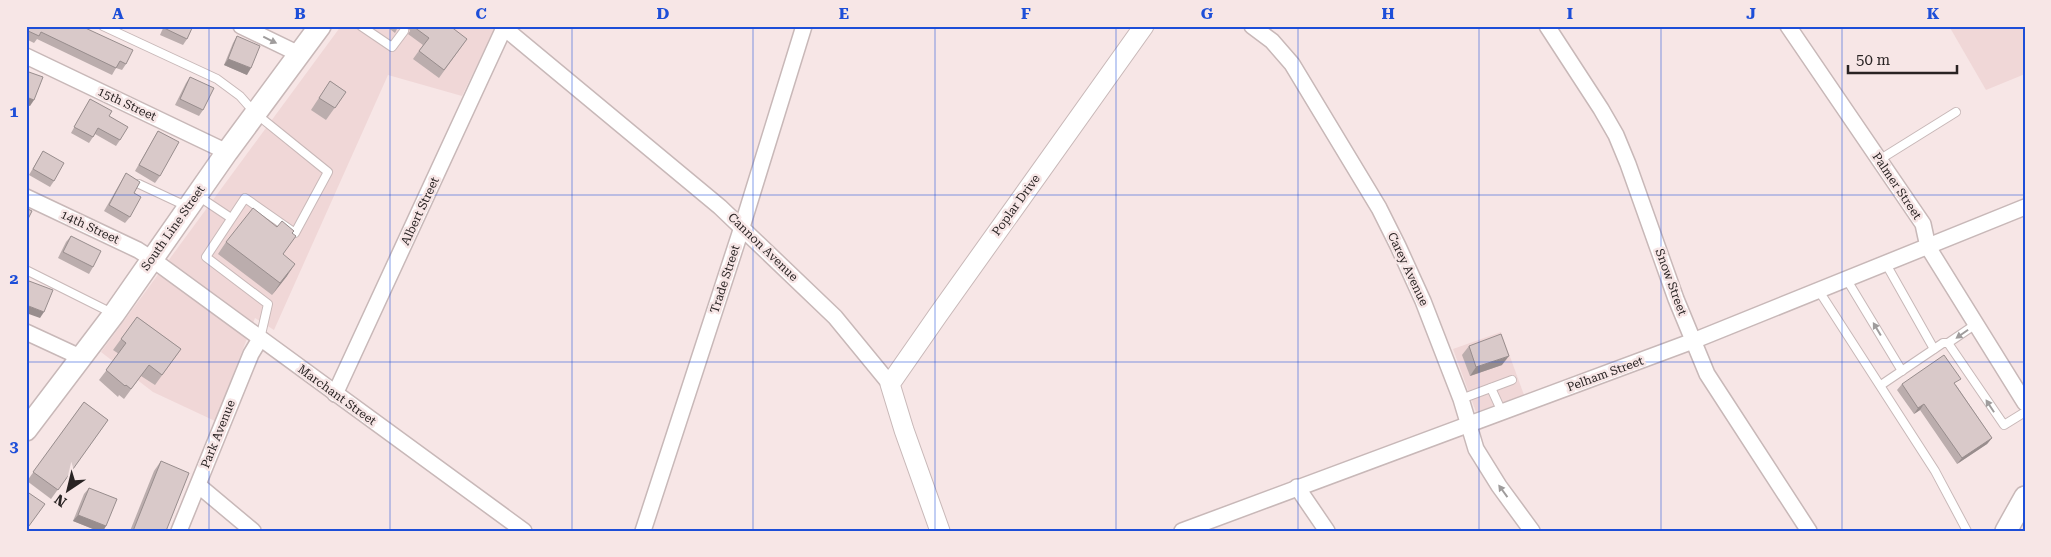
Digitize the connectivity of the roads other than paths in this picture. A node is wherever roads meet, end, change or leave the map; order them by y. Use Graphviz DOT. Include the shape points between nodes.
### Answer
graph roads {
  1 [pos="103,26"];
  2 [pos="241,26"];
  3 [pos="320,26"];
  4 [pos="361,26"];
  5 [pos="804,26"];
  6 [pos="1144,26"];
  7 [pos="1252,26"];
  8 [pos="1547,26"];
  9 [pos="1788,26"];
  10 [pos="503,27"];
  11 [pos="404,31"];
  12 [pos="299,54"];
  13 [pos="26,56"];
  14 [pos="1956,112"];
  15 [pos="254,113"];
  16 [pos="227,152"];
  17 [pos="1879,160"];
  18 [pos="139,184"];
  19 [pos="26,197"];
  20 [pos="192,201"];
  21 [pos="2025,207"];
  22 [pos="231,218"];
  23 [pos="742,228"];
  24 [pos="1928,247"];
  25 [pos="152,259"];
  26 [pos="1886,264"];
  27 [pos="26,270"];
  28 [pos="1847,280"];
  29 [pos="1819,291"];
  30 [pos="114,314"];
  31 [pos="1976,324"];
  32 [pos="26,332"];
  33 [pos="260,339"];
  34 [pos="1693,341"];
  35 [pos="1948,344"];
  36 [pos="1934,348"];
  37 [pos="80,357"];
  38 [pos="1902,371"];
  39 [pos="1512,380"];
  40 [pos="890,384"];
  41 [pos="1881,385"];
  42 [pos="1491,388"];
  43 [pos="335,394"];
  44 [pos="1461,399"];
  45 [pos="2025,403"];
  46 [pos="1502,412"];
  47 [pos="2025,412"];
  48 [pos="1469,424"];
  49 [pos="26,430"];
  50 [pos="198,485"];
  51 [pos="1297,487"];
  52 [pos="2025,497"];
  53 [pos="179,531"];
  54 [pos="253,531"];
  55 [pos="524,531"];
  56 [pos="643,531"];
  57 [pos="940,531"];
  58 [pos="1182,531"];
  59 [pos="1327,531"];
  60 [pos="1532,531"];
  61 [pos="1810,531"];
  62 [pos="1966,531"];
  63 [pos="2006,531"];
  1 -- 15 [label="lane" via="217,79 240,96"];
  2 -- 12 [label="street, one-way"];
  3 -- 12 [label="main road, South Line Street"];
  4 -- 11 [label="lane" via="392,47"];
  5 -- 23 [label="street, Trade Street"];
  6 -- 40 [label="street, Poplar Drive"];
  7 -- 44 [label="street, Carey Avenue" via="1272,41 1292,64 1379,208 1423,302"];
  8 -- 34 [label="street, Snow Street" via="1616,135"];
  9 -- 17 [label="street, Palmer Street"];
  10 -- 23 [label="street, Cannon Avenue" via="720,206"];
  10 -- 43 [label="street, Albert Street"];
  12 -- 15 [label="main road, South Line Street"];
  13 -- 16 [label="street, 15th Street"];
  14 -- 17 [label="lane"];
  15 -- 16 [label="main road, South Line Street"];
  15 -- 22 [label="lane" via="328,172 295,233 246,198"];
  16 -- 20 [label="main road, South Line Street"];
  17 -- 24 [label="street, Palmer Street" via="1922,224"];
  18 -- 20 [label="lane"];
  19 -- 25 [label="street, 14th Street"];
  20 -- 22 [label="lane"];
  20 -- 25 [label="main road, South Line Street"];
  21 -- 24 [label="street, Pelham Street"];
  22 -- 33 [label="lane" via="206,257 268,304"];
  23 -- 40 [label="street, Cannon Avenue" via="835,317"];
  23 -- 56 [label="street, Trade Street"];
  24 -- 26 [label="street, Pelham Street"];
  24 -- 31 [label="street, Palmer Street"];
  25 -- 30 [label="main road, South Line Street"];
  25 -- 33 [label="street, Marchant Street"];
  26 -- 28 [label="street, Pelham Street"];
  26 -- 36 [label="lane"];
  27 -- 30 [label="lane"];
  28 -- 29 [label="street, Pelham Street"];
  38 -- 28 [label="lane, one-way"];
  29 -- 34 [label="street, Pelham Street"];
  29 -- 41 [label="lane"];
  30 -- 37 [label="main road, South Line Street"];
  31 -- 35 [label="lane, one-way"];
  31 -- 45 [label="street, Palmer Street"];
  32 -- 37 [label="street"];
  33 -- 43 [label="street, Marchant Street"];
  33 -- 50 [label="street, Park Avenue"];
  34 -- 46 [label="street, Pelham Street"];
  34 -- 61 [label="street, Snow Street" via="1707,374"];
  35 -- 36 [label="lane" via="1943,342"];
  47 -- 35 [label="lane, one-way" via="2004,425"];
  36 -- 38 [label="lane"];
  37 -- 49 [label="main road, South Line Street"];
  38 -- 41 [label="lane"];
  39 -- 42 [label="lane"];
  40 -- 57 [label="street, Cannon Avenue"];
  41 -- 62 [label="lane" via="1935,471"];
  42 -- 44 [label="lane"];
  42 -- 46 [label="lane"];
  43 -- 55 [label="street, Marchant Street"];
  44 -- 48 [label="street, Carey Avenue"];
  46 -- 48 [label="street, Pelham Street"];
  48 -- 51 [label="street, Pelham Street"];
  60 -- 48 [label="street, Carey Avenue, one-way" via="1482,460"];
  50 -- 53 [label="street, Park Avenue"];
  50 -- 54 [label="street"];
  51 -- 58 [label="street, Pelham Street"];
  51 -- 59 [label="street"];
  52 -- 63 [label="main road"];
}
